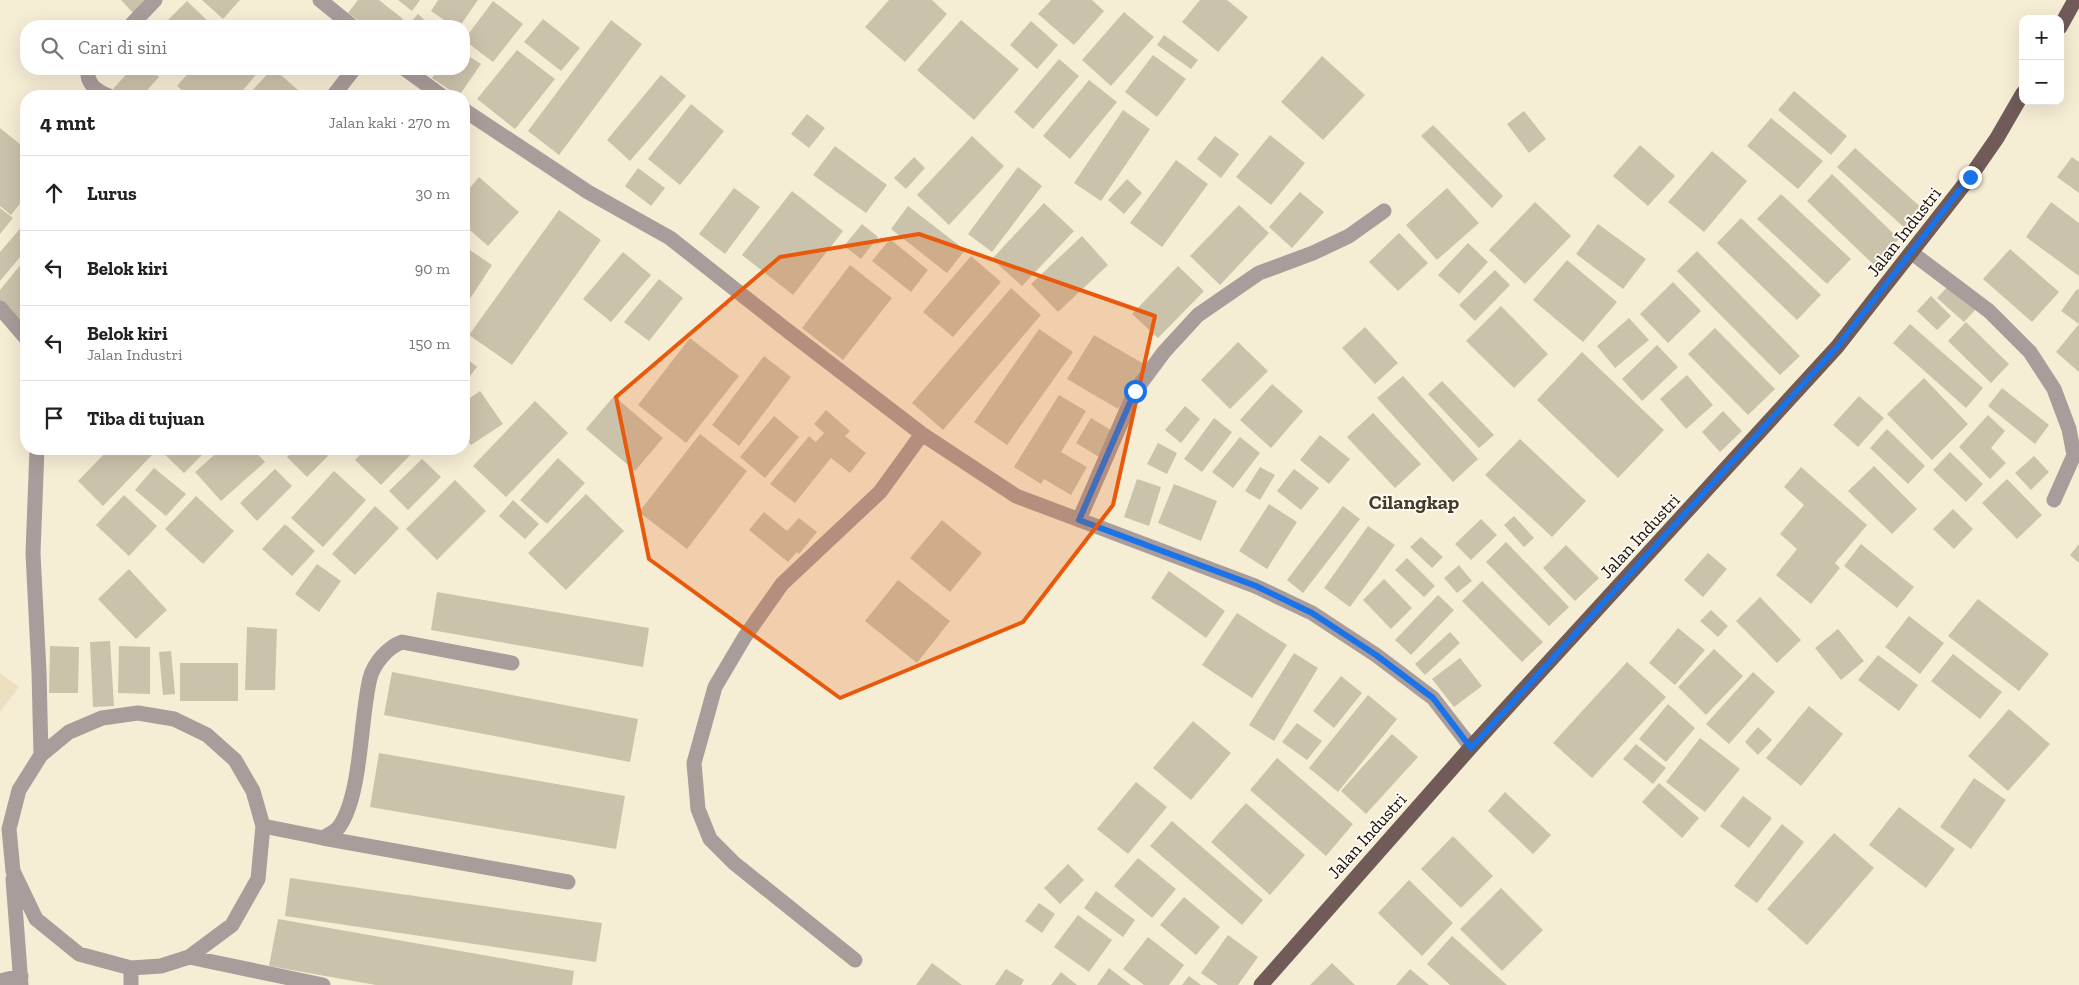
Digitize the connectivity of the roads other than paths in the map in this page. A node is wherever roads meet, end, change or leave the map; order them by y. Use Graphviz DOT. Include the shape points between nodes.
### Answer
graph roads {
  1 [pos="155,0"];
  2 [pos="320,0"];
  3 [pos="2075,0"];
  4 [pos="2064,19"];
  5 [pos="136,20"];
  6 [pos="345,20"];
  7 [pos="88,75"];
  8 [pos="349,75"];
  9 [pos="414,75"];
  10 [pos="96,90"];
  11 [pos="338,90"];
  12 [pos="434,90"];
  13 [pos="2019,100"];
  14 [pos="470,114"];
  15 [pos="1384,211"];
  16 [pos="1912,253"];
  17 [pos="0,308"];
  18 [pos="20,331"];
  19 [pos="922,434"];
  20 [pos="37,455"];
  21 [pos="2054,500"];
  22 [pos="1079,520"];
  23 [pos="512,663"];
  24 [pos="1471,748"];
  25 [pos="40,755"];
  26 [pos="263,826"];
  27 [pos="4,835"];
  28 [pos="323,838"];
  29 [pos="13,871"];
  30 [pos="568,882"];
  31 [pos="189,957"];
  32 [pos="855,960"];
  33 [pos="131,968"];
  34 [pos="21,980"];
  35 [pos="0,981"];
  36 [pos="131,985"];
  37 [pos="323,985"];
  38 [pos="1261,985"];
  1 -- 5 [label="street"];
  2 -- 6 [label="street"];
  3 -- 4 [label="main road"];
  7 -- 10 [label="street" via="88,81"];
  8 -- 11 [label="street"];
  9 -- 12 [label="street"];
  13 -- 16 [label="main road, Jalan Industri" via="1976,169"];
  14 -- 19 [label="street" via="588,192 670,238"];
  15 -- 22 [label="street" via="1349,236 1259,274 1198,315 1164,352 1135,391"];
  16 -- 21 [label="street" via="1989,311 2030,352 2054,390 2069,429 2074,455"];
  16 -- 24 [label="main road, Jalan Industri" via="1837,347"];
  17 -- 18 [label="street"];
  19 -- 22 [label="street" via="1016,496"];
  19 -- 32 [label="street" via="880,492 782,584 744,638 715,687 694,763 698,809 710,839 734,863"];
  20 -- 25 [label="street" via="32,553"];
  22 -- 24 [label="street" via="1256,586 1312,613 1433,698"];
  23 -- 28 [label="street" via="402,642 392,646 370,676 346,814 337,829"];
  24 -- 38 [label="main road, Jalan Industri"];
  25 -- 26 [label="street" via="69,732 102,718 138,713 174,719 207,735 235,760 253,791"];
  25 -- 27 [label="street" via="19,790"];
  26 -- 28 [label="street"];
  26 -- 31 [label="street" via="258,879 232,925"];
  27 -- 29 [label="street"];
  28 -- 30 [label="street"];
  29 -- 33 [label="street" via="36,919 43,925 79,954"];
  29 -- 34 [label="street"];
  31 -- 33 [label="street" via="161,966"];
  31 -- 37 [label="street"];
  33 -- 36 [label="street"];
  34 -- 35 [label="street"];
}
